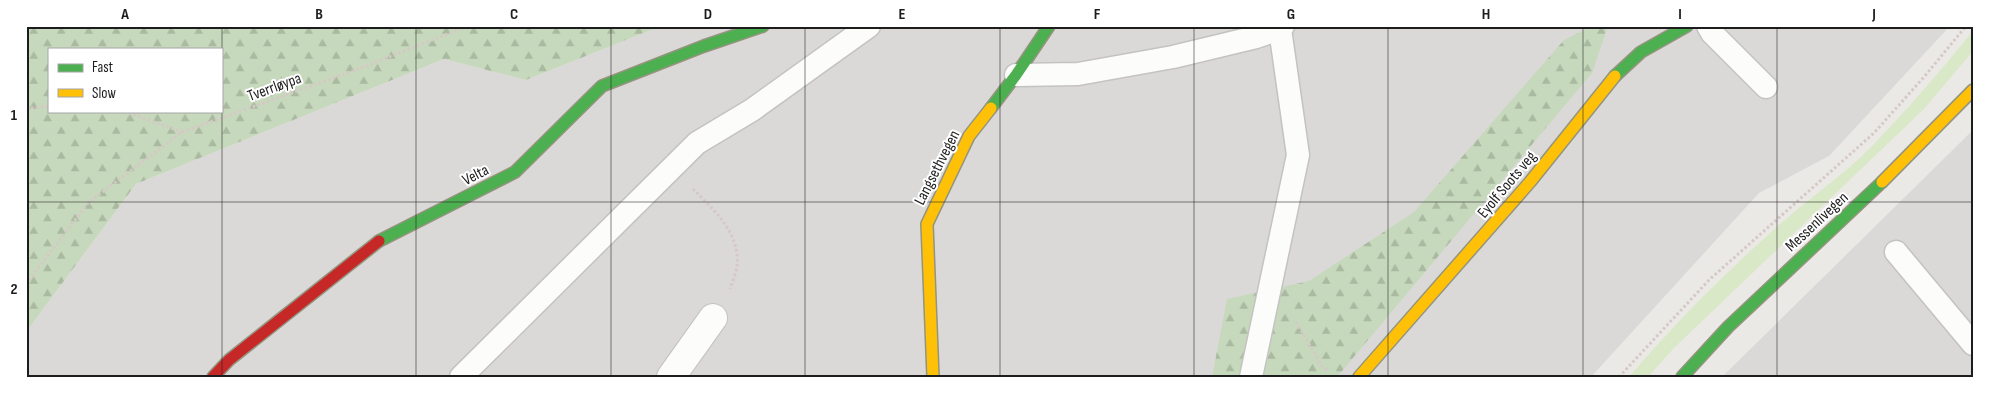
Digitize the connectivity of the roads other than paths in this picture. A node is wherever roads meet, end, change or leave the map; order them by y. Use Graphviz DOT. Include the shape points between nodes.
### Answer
graph roads {
  1 [pos="763,26"];
  2 [pos="869,26"];
  3 [pos="1049,26"];
  4 [pos="1687,26"];
  5 [pos="1708,26"];
  6 [pos="1281,28"];
  7 [pos="1016,75"];
  8 [pos="1766,87"];
  9 [pos="1973,90"];
  10 [pos="1896,252"];
  11 [pos="713,318"];
  12 [pos="1973,344"];
  13 [pos="213,377"];
  14 [pos="461,377"];
  15 [pos="671,377"];
  16 [pos="933,377"];
  17 [pos="1251,377"];
  18 [pos="1359,377"];
  19 [pos="1682,377"];
  1 -- 13 [label="street, Velta" via="602,86 515,172 380,241 229,360"];
  2 -- 14 [label="lane" via="752,110 697,143"];
  3 -- 7 [label="street, Langsethvegen"];
  4 -- 18 [label="street, Eyolf Soots veg" via="1641,52 1617,74 1530,182"];
  5 -- 8 [label="lane"];
  6 -- 7 [label="lane" via="1164,59 1078,74"];
  6 -- 17 [label="lane" via="1298,155"];
  7 -- 16 [label="street, Langsethvegen" via="969,136 927,224"];
  9 -- 19 [label="street, Messenlivegen" via="1906,159 1728,327"];
  10 -- 12 [label="lane"];
  11 -- 15 [label="street"];
}
